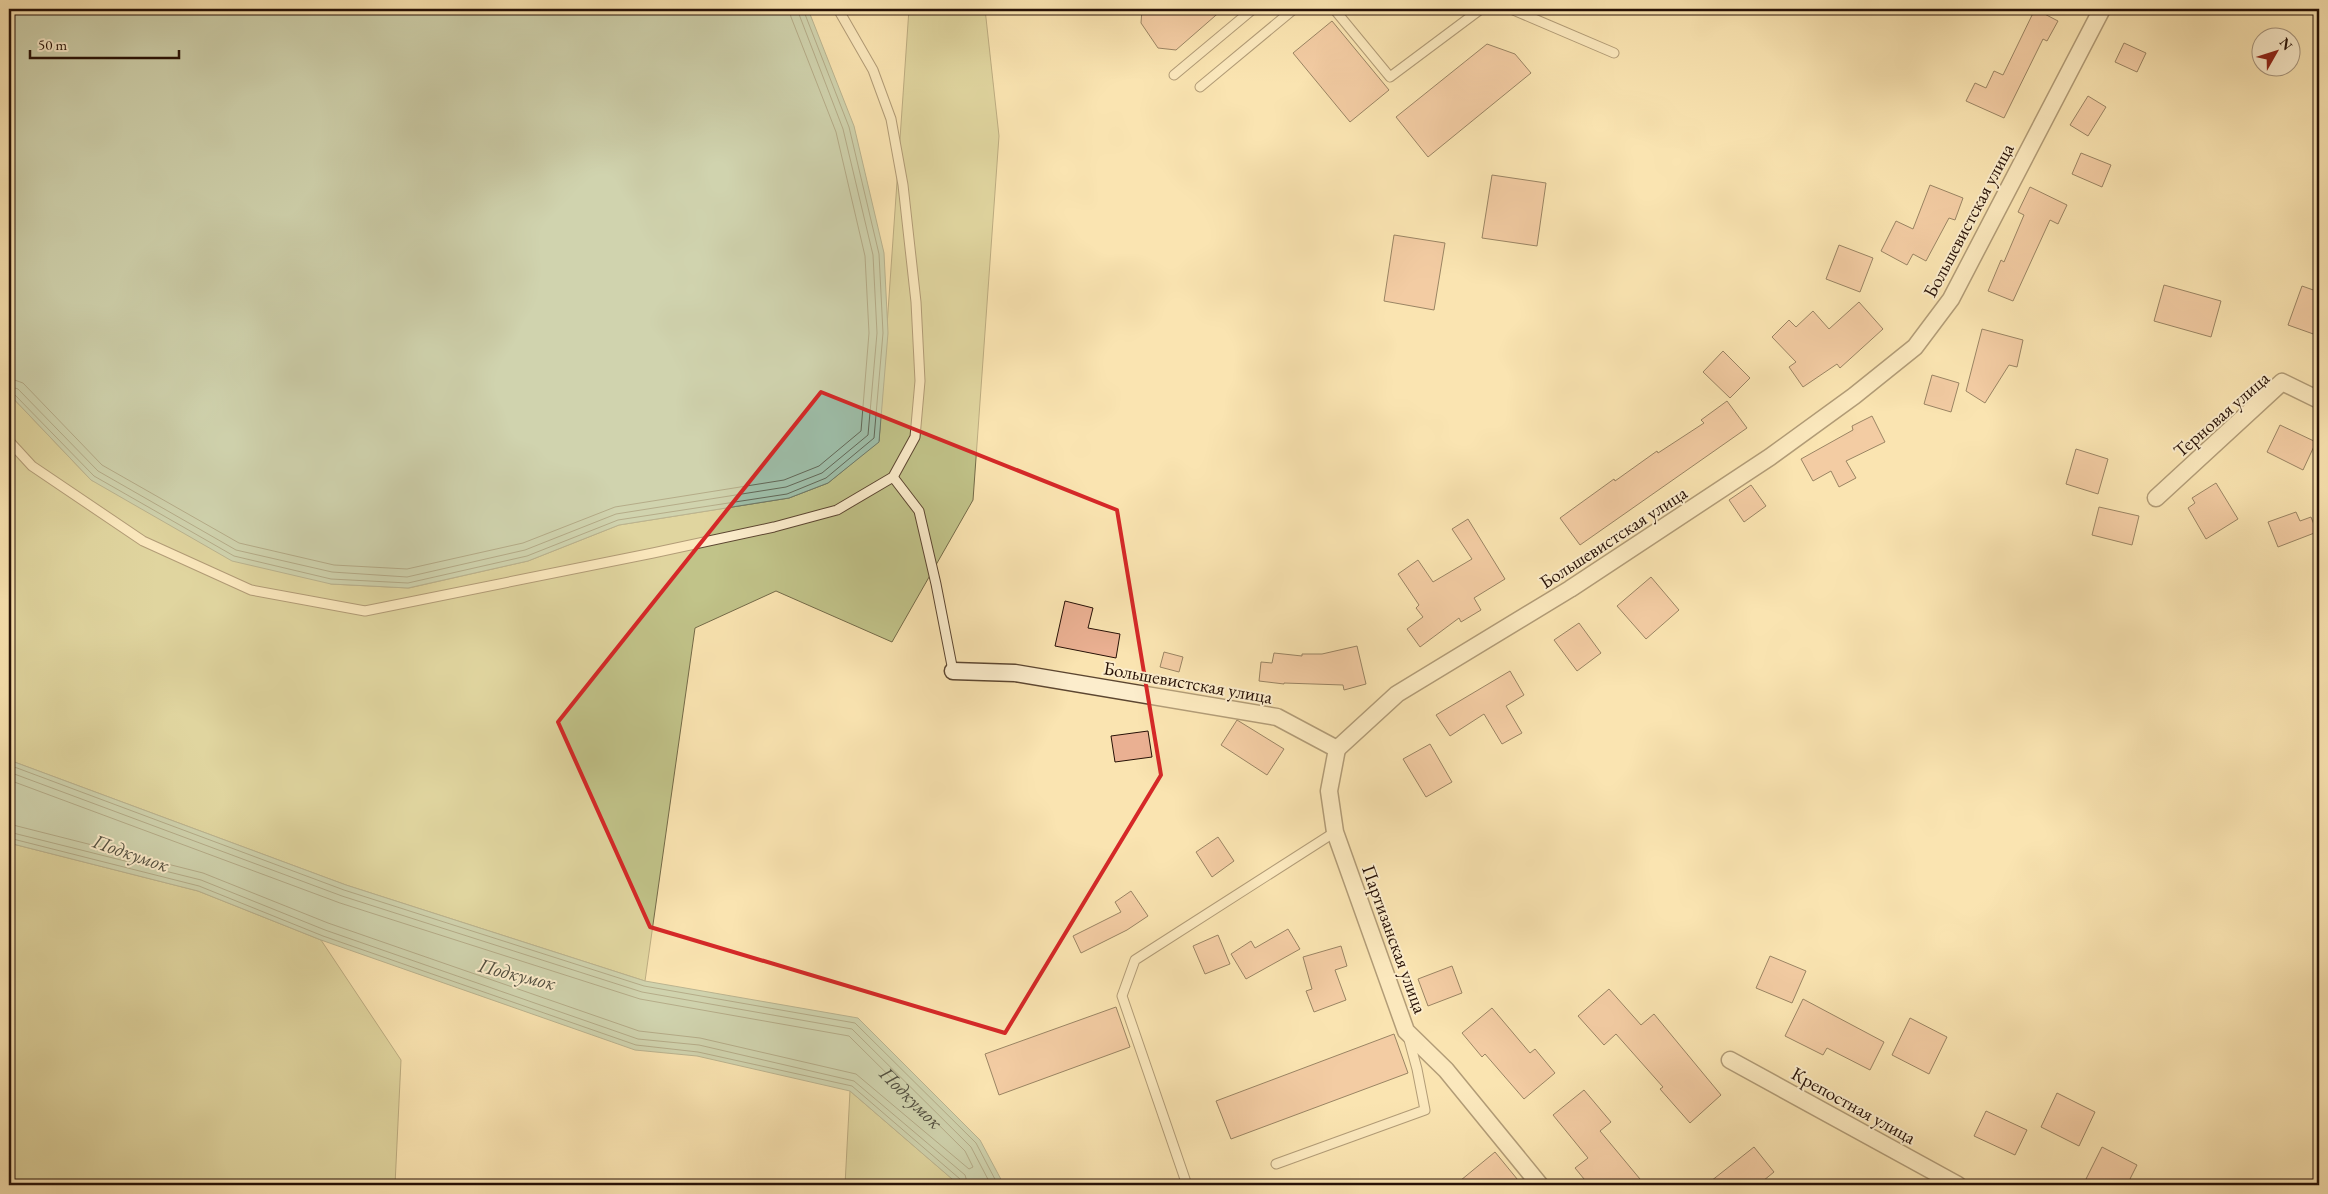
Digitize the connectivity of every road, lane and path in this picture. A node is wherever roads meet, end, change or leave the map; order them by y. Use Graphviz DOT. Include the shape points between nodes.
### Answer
graph roads {
  1 [pos="838,9"];
  2 [pos="1253,9"];
  3 [pos="1294,9"];
  4 [pos="1334,9"];
  5 [pos="1481,9"];
  6 [pos="1511,9"];
  7 [pos="2102,9"];
  8 [pos="1614,53"];
  9 [pos="1174,75"];
  10 [pos="1200,87"];
  11 [pos="2319,400"];
  12 [pos="9,441"];
  13 [pos="893,477"];
  14 [pos="2156,498"];
  15 [pos="953,671"];
  16 [pos="1337,749"];
  17 [pos="1335,832"];
  18 [pos="1406,1031"];
  19 [pos="1730,1060"];
  20 [pos="1276,1164"];
  21 [pos="1187,1185"];
  22 [pos="1540,1185"];
  23 [pos="1958,1185"];
  1 -- 13 [label="lane" via="873,70 892,120 903,185 916,302 920,381 915,437"];
  2 -- 9 [label="lane"];
  3 -- 10 [label="lane"];
  4 -- 5 [label="lane" via="1390,77"];
  6 -- 8 [label="lane"];
  7 -- 16 [label="street, Большевистская улица" via="1951,299 1915,347 1770,457 1570,589 1397,694"];
  11 -- 14 [label="street, Терновая улица" via="2282,382"];
  12 -- 13 [label="lane" via="32,466 144,541 251,590 365,611 774,527 837,510"];
  13 -- 15 [label="lane" via="919,511"];
  15 -- 16 [label="street, Большевистская улица" via="1015,673 1277,716"];
  16 -- 17 [label="street, Партизанская улица" via="1329,791"];
  17 -- 18 [label="street, Партизанская улица"];
  17 -- 21 [label="lane" via="1135,960 1122,996"];
  18 -- 20 [label="lane" via="1425,1110"];
  18 -- 22 [label="street, Партизанская улица" via="1446,1070"];
  19 -- 23 [label="street, Крепостная улица"];
}
